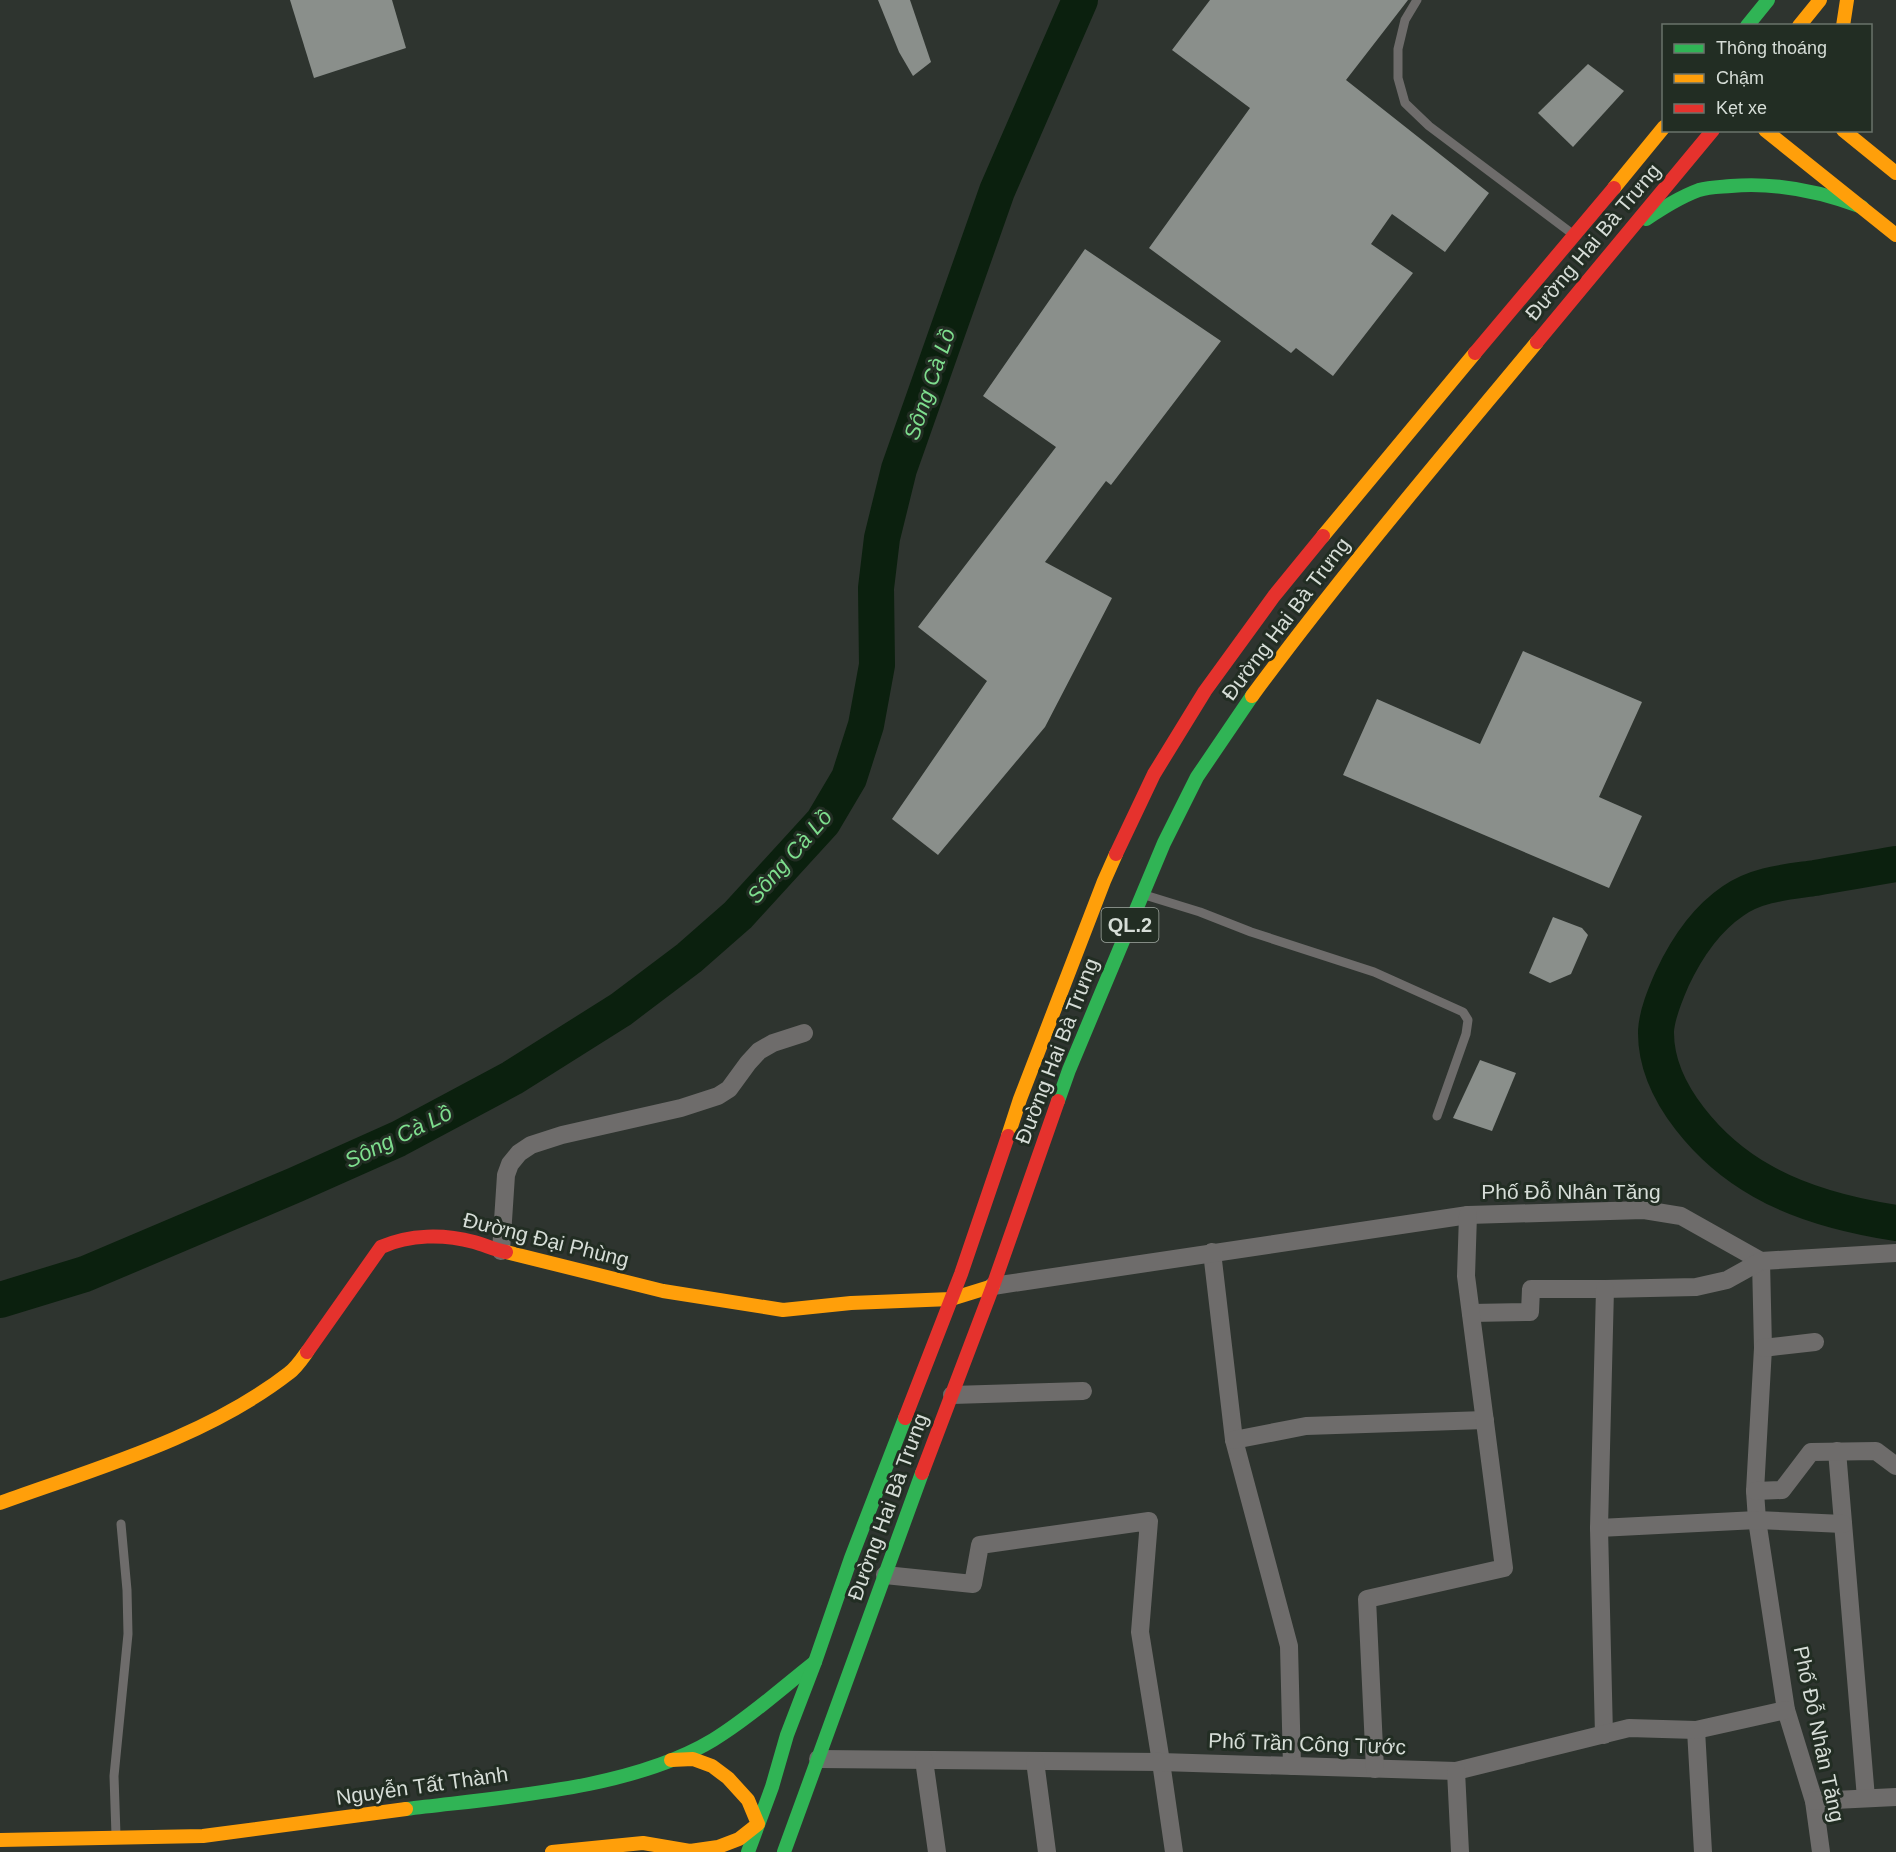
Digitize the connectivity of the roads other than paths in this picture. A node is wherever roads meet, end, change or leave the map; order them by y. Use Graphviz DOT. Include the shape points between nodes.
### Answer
graph roads {
  1 [pos="1417,0"];
  2 [pos="1768,0"];
  3 [pos="1820,0"];
  4 [pos="1847,0"];
  5 [pos="1749,24"];
  6 [pos="1801,24"];
  7 [pos="1843,24"];
  8 [pos="1662,129"];
  9 [pos="1711,132"];
  10 [pos="1768,132"];
  11 [pos="1845,132"];
  12 [pos="1862,132"];
  13 [pos="1873,155"];
  14 [pos="1896,173"];
  15 [pos="1862,207"];
  16 [pos="1633,228"];
  17 [pos="1896,235"];
  18 [pos="1575,236"];
  19 [pos="1138,893"];
  20 [pos="804,1034"];
  21 [pos="1437,1116"];
  22 [pos="1468,1215"];
  23 [pos="501,1251"];
  24 [pos="1212,1252"];
  25 [pos="1896,1253"];
  26 [pos="1761,1261"];
  27 [pos="993,1286"];
  28 [pos="1605,1290"];
  29 [pos="951,1299"];
  30 [pos="1471,1313"];
  31 [pos="1815,1342"];
  32 [pos="1763,1348"];
  33 [pos="1083,1390"];
  34 [pos="952,1395"];
  35 [pos="1485,1420"];
  36 [pos="1234,1440"];
  37 [pos="1837,1451"];
  38 [pos="1896,1466"];
  39 [pos="1755,1491"];
  40 [pos="0,1503"];
  41 [pos="1757,1520"];
  42 [pos="122,1524"];
  43 [pos="1843,1524"];
  44 [pos="1599,1528"];
  45 [pos="885,1575"];
  46 [pos="815,1662"];
  47 [pos="1786,1710"];
  48 [pos="1696,1730"];
  49 [pos="1604,1735"];
  50 [pos="818,1759"];
  51 [pos="671,1760"];
  52 [pos="924,1760"];
  53 [pos="1035,1761"];
  54 [pos="1161,1762"];
  55 [pos="1292,1766"];
  56 [pos="1375,1769"];
  57 [pos="1456,1771"];
  58 [pos="1896,1797"];
  59 [pos="1866,1798"];
  60 [pos="1814,1801"];
  61 [pos="758,1824"];
  62 [pos="116,1838"];
  63 [pos="0,1840"];
  64 [pos="647,1847"];
  65 [pos="552,1852"];
  66 [pos="748,1852"];
  67 [pos="784,1852"];
  68 [pos="937,1852"];
  69 [pos="1047,1852"];
  70 [pos="1174,1852"];
  71 [pos="1460,1852"];
  72 [pos="1703,1852"];
  73 [pos="1821,1852"];
  1 -- 18 [label="lane" via="1406,20 1398,50 1398,78 1405,103 1429,126"];
  2 -- 5 [label="main road"];
  3 -- 6 [label="main road"];
  4 -- 7 [label="main road"];
  8 -- 18 [label="main road, Đường Hai Bà Trưng / QL.2"];
  9 -- 16 [label="main road, Đường Hai Bà Trưng / QL.2"];
  10 -- 15 [label="main road"];
  11 -- 13 [label="main road"];
  12 -- 13 [label="main road"];
  13 -- 14 [label="main road"];
  15 -- 16 [label="main road" via="1811,190 1746,183 1701,189"];
  15 -- 17 [label="main road"];
  16 -- 19 [label="main road, Đường Hai Bà Trưng / QL.2" via="1382,528 1237,717 1197,777"];
  18 -- 29 [label="main road, Đường Hai Bà Trưng / QL.2" via="1288,579 1212,682 1154,774 1020,1099"];
  19 -- 21 [label="lane" via="1374,972 1463,1012 1468,1020 1466,1034"];
  19 -- 27 [label="main road, Đường Hai Bà Trưng / QL.2" via="1069,1070"];
  20 -- 23 [label="street" via="759,1051 729,1089 717,1096 562,1135 519,1153 506,1175"];
  22 -- 24 [label="street, Phố Đỗ Nhân Tăng"];
  22 -- 26 [label="street, Phố Đỗ Nhân Tăng" via="1644,1210 1681,1216"];
  22 -- 30 [label="street" via="1466,1276"];
  23 -- 29 [label="main road, Đường Đại Phùng" via="663,1291 783,1310"];
  23 -- 40 [label="main road, Đường Đại Phùng" via="445,1237 396,1240 381,1247 291,1372 211,1422"];
  24 -- 27 [label="street, Phố Đỗ Nhân Tăng"];
  24 -- 36 [label="street"];
  25 -- 26 [label="street"];
  26 -- 28 [label="street" via="1727,1280 1696,1287"];
  26 -- 32 [label="street, Phố Đỗ Nhân Tăng"];
  27 -- 29 [label="main road, Đường Đại Phùng"];
  27 -- 34 [label="main road, Đường Hai Bà Trưng / QL.2"];
  28 -- 30 [label="street" via="1531,1289 1530,1312"];
  28 -- 44 [label="street"];
  29 -- 46 [label="main road, Đường Hai Bà Trưng / QL.2"];
  30 -- 35 [label="street"];
  31 -- 32 [label="street"];
  32 -- 39 [label="street, Phố Đỗ Nhân Tăng"];
  33 -- 34 [label="street"];
  34 -- 45 [label="main road, Đường Hai Bà Trưng / QL.2"];
  35 -- 36 [label="street" via="1306,1426"];
  35 -- 56 [label="street" via="1504,1568 1367,1599"];
  36 -- 55 [label="street" via="1289,1646"];
  37 -- 38 [label="street" via="1876,1451"];
  37 -- 39 [label="street" via="1811,1452 1782,1490"];
  37 -- 43 [label="street"];
  39 -- 41 [label="street, Phố Đỗ Nhân Tăng"];
  41 -- 43 [label="street"];
  41 -- 44 [label="street"];
  41 -- 47 [label="street, Phố Đỗ Nhân Tăng"];
  42 -- 62 [label="lane" via="128,1634 114,1776"];
  43 -- 59 [label="street"];
  44 -- 49 [label="street"];
  45 -- 50 [label="main road, Đường Hai Bà Trưng / QL.2"];
  45 -- 54 [label="street" via="973,1584 980,1545 1149,1521 1140,1632"];
  46 -- 51 [label="main road, Nguyễn Tất Thành" via="712,1740"];
  46 -- 61 [label="main road, Đường Hai Bà Trưng / QL.2"];
  47 -- 48 [label="street, Phố Trần Công Tước"];
  47 -- 60 [label="street, Phố Đỗ Nhân Tăng"];
  48 -- 49 [label="street, Phố Trần Công Tước" via="1629,1728"];
  48 -- 72 [label="street"];
  49 -- 57 [label="street, Phố Trần Công Tước"];
  50 -- 52 [label="street, Phố Trần Công Tước"];
  50 -- 67 [label="main road, Đường Hai Bà Trưng / QL.2"];
  51 -- 61 [label="main road" via="693,1759 712,1766 748,1800"];
  51 -- 62 [label="main road, Nguyễn Tất Thành" via="547,1791 203,1836"];
  52 -- 53 [label="street, Phố Trần Công Tước"];
  52 -- 68 [label="street"];
  53 -- 54 [label="street, Phố Trần Công Tước"];
  53 -- 69 [label="street"];
  54 -- 55 [label="street, Phố Trần Công Tước"];
  54 -- 70 [label="street"];
  55 -- 56 [label="street, Phố Trần Công Tước"];
  56 -- 57 [label="street, Phố Trần Công Tước"];
  57 -- 71 [label="street"];
  58 -- 59 [label="street"];
  59 -- 60 [label="street"];
  60 -- 73 [label="street, Phố Đỗ Nhân Tăng"];
  61 -- 64 [label="main road" via="739,1839 718,1847 690,1851"];
  61 -- 66 [label="main road, Đường Hai Bà Trưng / QL.2"];
  62 -- 63 [label="main road, Nguyễn Tất Thành"];
  64 -- 65 [label="main road"];
}
